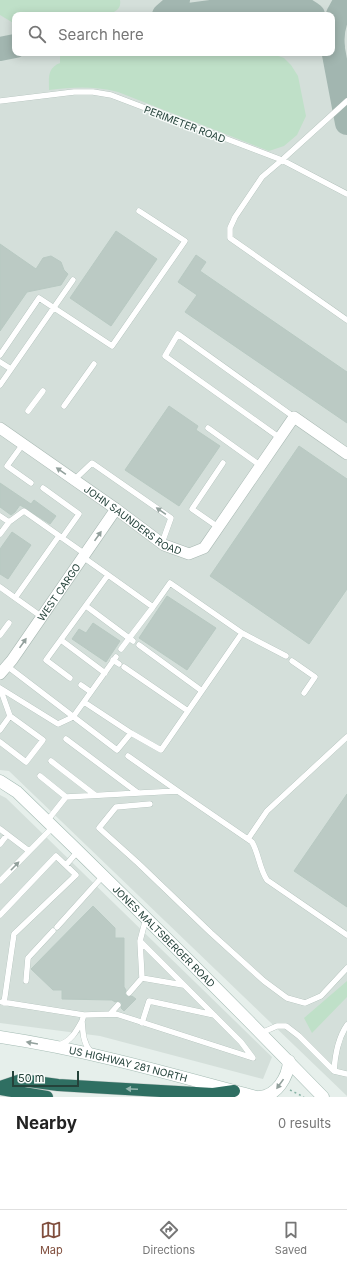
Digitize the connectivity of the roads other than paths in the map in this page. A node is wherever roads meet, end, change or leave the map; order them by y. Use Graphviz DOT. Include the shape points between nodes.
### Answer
graph roads {
  1 [pos="0,101"];
  2 [pos="347,101"];
  3 [pos="282,160"];
  4 [pos="347,194"];
  5 [pos="139,211"];
  6 [pos="73,280"];
  7 [pos="54,307"];
  8 [pos="347,320"];
  9 [pos="0,355"];
  10 [pos="0,362"];
  11 [pos="94,364"];
  12 [pos="11,369"];
  13 [pos="0,385"];
  14 [pos="43,391"];
  15 [pos="64,406"];
  16 [pos="28,411"];
  17 [pos="294,417"];
  18 [pos="0,428"];
  19 [pos="208,428"];
  20 [pos="280,438"];
  21 [pos="23,444"];
  22 [pos="347,454"];
  23 [pos="223,463"];
  24 [pos="261,466"];
  25 [pos="74,480"];
  26 [pos="31,483"];
  27 [pos="43,488"];
  28 [pos="116,509"];
  29 [pos="0,516"];
  30 [pos="8,522"];
  31 [pos="218,527"];
  32 [pos="0,534"];
  33 [pos="61,537"];
  34 [pos="162,543"];
  35 [pos="84,556"];
  36 [pos="108,575"];
  37 [pos="0,587"];
  38 [pos="15,598"];
  39 [pos="86,606"];
  40 [pos="153,606"];
  41 [pos="42,617"];
  42 [pos="9,623"];
  43 [pos="242,633"];
  44 [pos="0,635"];
  45 [pos="131,639"];
  46 [pos="61,640"];
  47 [pos="139,645"];
  48 [pos="121,649"];
  49 [pos="286,656"];
  50 [pos="292,661"];
  51 [pos="2,670"];
  52 [pos="105,672"];
  53 [pos="70,678"];
  54 [pos="80,685"];
  55 [pos="0,688"];
  56 [pos="202,691"];
  57 [pos="91,692"];
  58 [pos="304,693"];
  59 [pos="84,702"];
  60 [pos="188,711"];
  61 [pos="10,716"];
  62 [pos="73,717"];
  63 [pos="0,730"];
  64 [pos="130,733"];
  65 [pos="347,738"];
  66 [pos="66,739"];
  67 [pos="0,742"];
  68 [pos="128,756"];
  69 [pos="51,761"];
  70 [pos="40,776"];
  71 [pos="0,782"];
  72 [pos="177,791"];
  73 [pos="138,793"];
  74 [pos="95,795"];
  75 [pos="66,797"];
  76 [pos="150,804"];
  77 [pos="50,824"];
  78 [pos="0,830"];
  79 [pos="7,835"];
  80 [pos="248,839"];
  81 [pos="0,844"];
  82 [pos="29,851"];
  83 [pos="78,851"];
  84 [pos="66,865"];
  85 [pos="103,876"];
  86 [pos="0,882"];
  87 [pos="0,914"];
  88 [pos="146,918"];
  89 [pos="347,935"];
  90 [pos="140,942"];
  91 [pos="347,968"];
  92 [pos="142,978"];
  93 [pos="26,981"];
  94 [pos="184,985"];
  95 [pos="129,993"];
  96 [pos="2,1002"];
  97 [pos="118,1005"];
  98 [pos="110,1014"];
  99 [pos="214,1015"];
  100 [pos="83,1018"];
  101 [pos="142,1023"];
  102 [pos="347,1025"];
  103 [pos="261,1033"];
  104 [pos="0,1037"];
  105 [pos="55,1047"];
  106 [pos="94,1055"];
  107 [pos="289,1061"];
  108 [pos="334,1071"];
  109 [pos="347,1074"];
  110 [pos="0,1088"];
  111 [pos="234,1091"];
  112 [pos="47,1097"];
  113 [pos="256,1097"];
  114 [pos="259,1097"];
  115 [pos="323,1097"];
  1 -- 3 [label="lane, PERIMETER ROAD" via="74,92 111,95"];
  2 -- 3 [label="lane"];
  3 -- 4 [label="lane, PERIMETER ROAD"];
  3 -- 8 [label="lane" via="262,178 235,217 230,228 230,238"];
  5 -- 7 [label="lane" via="185,241 112,346"];
  6 -- 7 [label="lane"];
  7 -- 9 [label="lane" via="40,298"];
  7 -- 12 [label="lane"];
  10 -- 12 [label="lane"];
  11 -- 15 [label="lane"];
  12 -- 13 [label="lane"];
  14 -- 16 [label="lane"];
  17 -- 20 [label="street, JOHN SAUNDERS ROAD"];
  17 -- 20 [label="lane" via="178,334 165,356"];
  17 -- 22 [label="street"];
  18 -- 21 [label="street, JOHN SAUNDERS ROAD"];
  19 -- 24 [label="lane"];
  20 -- 24 [label="street, JOHN SAUNDERS ROAD"];
  25 -- 21 [label="street, JOHN SAUNDERS ROAD, one-way"];
  21 -- 26 [label="lane" via="7,466"];
  23 -- 31 [label="lane" via="192,509"];
  24 -- 31 [label="street, JOHN SAUNDERS ROAD"];
  25 -- 28 [label="street, JOHN SAUNDERS ROAD"];
  34 -- 25 [label="lane, one-way" via="171,518 92,463"];
  27 -- 33 [label="lane" via="79,514"];
  28 -- 34 [label="street, JOHN SAUNDERS ROAD"];
  35 -- 28 [label="street, WEST CARGO, one-way"];
  29 -- 30 [label="lane"];
  30 -- 32 [label="lane"];
  30 -- 33 [label="lane" via="24,511"];
  31 -- 34 [label="street, JOHN SAUNDERS ROAD" via="204,548 189,554"];
  33 -- 35 [label="lane"];
  33 -- 38 [label="lane"];
  35 -- 36 [label="lane"];
  35 -- 41 [label="street, WEST CARGO"];
  36 -- 39 [label="lane"];
  36 -- 40 [label="lane"];
  37 -- 38 [label="lane"];
  38 -- 41 [label="lane"];
  39 -- 45 [label="lane"];
  39 -- 46 [label="lane"];
  40 -- 43 [label="lane" via="170,583"];
  40 -- 45 [label="lane"];
  51 -- 41 [label="street, WEST CARGO, one-way"];
  42 -- 44 [label="lane"];
  43 -- 49 [label="lane"];
  43 -- 56 [label="lane"];
  45 -- 48 [label="lane"];
  46 -- 52 [label="lane"];
  46 -- 53 [label="lane" via="46,660"];
  47 -- 56 [label="lane"];
  50 -- 58 [label="lane" via="315,677"];
  51 -- 62 [label="lane"];
  52 -- 57 [label="lane"];
  52 -- 60 [label="lane" via="115,658"];
  54 -- 57 [label="lane"];
  55 -- 61 [label="lane"];
  55 -- 62 [label="lane" via="58,724"];
  56 -- 60 [label="lane"];
  57 -- 59 [label="lane"];
  59 -- 62 [label="lane"];
  59 -- 64 [label="lane"];
  60 -- 64 [label="lane" via="160,750"];
  61 -- 63 [label="lane"];
  61 -- 67 [label="lane" via="42,740 26,762"];
  62 -- 64 [label="lane" via="118,750"];
  65 -- 80 [label="lane" via="267,811"];
  66 -- 73 [label="lane"];
  68 -- 72 [label="lane"];
  69 -- 74 [label="lane"];
  70 -- 75 [label="lane"];
  71 -- 77 [label="street, JONES MALTSBERGER ROAD" via="17,792"];
  72 -- 73 [label="lane"];
  72 -- 80 [label="lane"];
  73 -- 74 [label="lane"];
  74 -- 75 [label="lane"];
  75 -- 77 [label="lane"];
  76 -- 91 [label="lane" via="116,807 99,828 264,981 287,998 306,1003 321,996"];
  77 -- 82 [label="lane"];
  77 -- 83 [label="street, JONES MALTSBERGER ROAD"];
  78 -- 79 [label="lane"];
  79 -- 81 [label="lane"];
  79 -- 82 [label="lane"];
  80 -- 89 [label="lane" via="256,849 267,880"];
  86 -- 82 [label="lane, one-way"];
  83 -- 84 [label="lane"];
  83 -- 85 [label="street, JONES MALTSBERGER ROAD"];
  84 -- 87 [label="lane" via="56,856"];
  84 -- 96 [label="lane" via="76,875 14,934"];
  85 -- 88 [label="street, JONES MALTSBERGER ROAD"];
  85 -- 93 [label="lane" via="28,958"];
  88 -- 90 [label="lane"];
  88 -- 103 [label="street, JONES MALTSBERGER ROAD"];
  90 -- 92 [label="lane"];
  90 -- 94 [label="lane"];
  92 -- 94 [label="lane"];
  92 -- 95 [label="lane"];
  94 -- 99 [label="lane"];
  96 -- 100 [label="lane"];
  97 -- 98 [label="lane"];
  98 -- 100 [label="lane"];
  98 -- 101 [label="lane"];
  99 -- 101 [label="lane" via="149,1001"];
  99 -- 101 [label="lane" via="253,1058"];
  100 -- 105 [label="lane" via="72,1038"];
  100 -- 106 [label="lane" via="83,1038"];
  102 -- 108 [label="lane" via="335,1057"];
  103 -- 107 [label="street, JONES MALTSBERGER ROAD"];
  103 -- 108 [label="lane" via="277,1026 286,1026"];
  105 -- 104 [label="street, US HIGHWAY 281 NORTH, one-way"];
  105 -- 106 [label="street, US HIGHWAY 281 NORTH"];
  106 -- 111 [label="street, US HIGHWAY 281 NORTH"];
  107 -- 114 [label="street, one-way" via="281,1084 271,1094"];
  107 -- 115 [label="street, JONES MALTSBERGER ROAD"];
  108 -- 109 [label="lane"];
  111 -- 110 [label="highway, one-way" via="212,1094 73,1086 21,1080"];
  110 -- 112 [label="highway"];
  111 -- 113 [label="street, US HIGHWAY 281 NORTH"];
}
